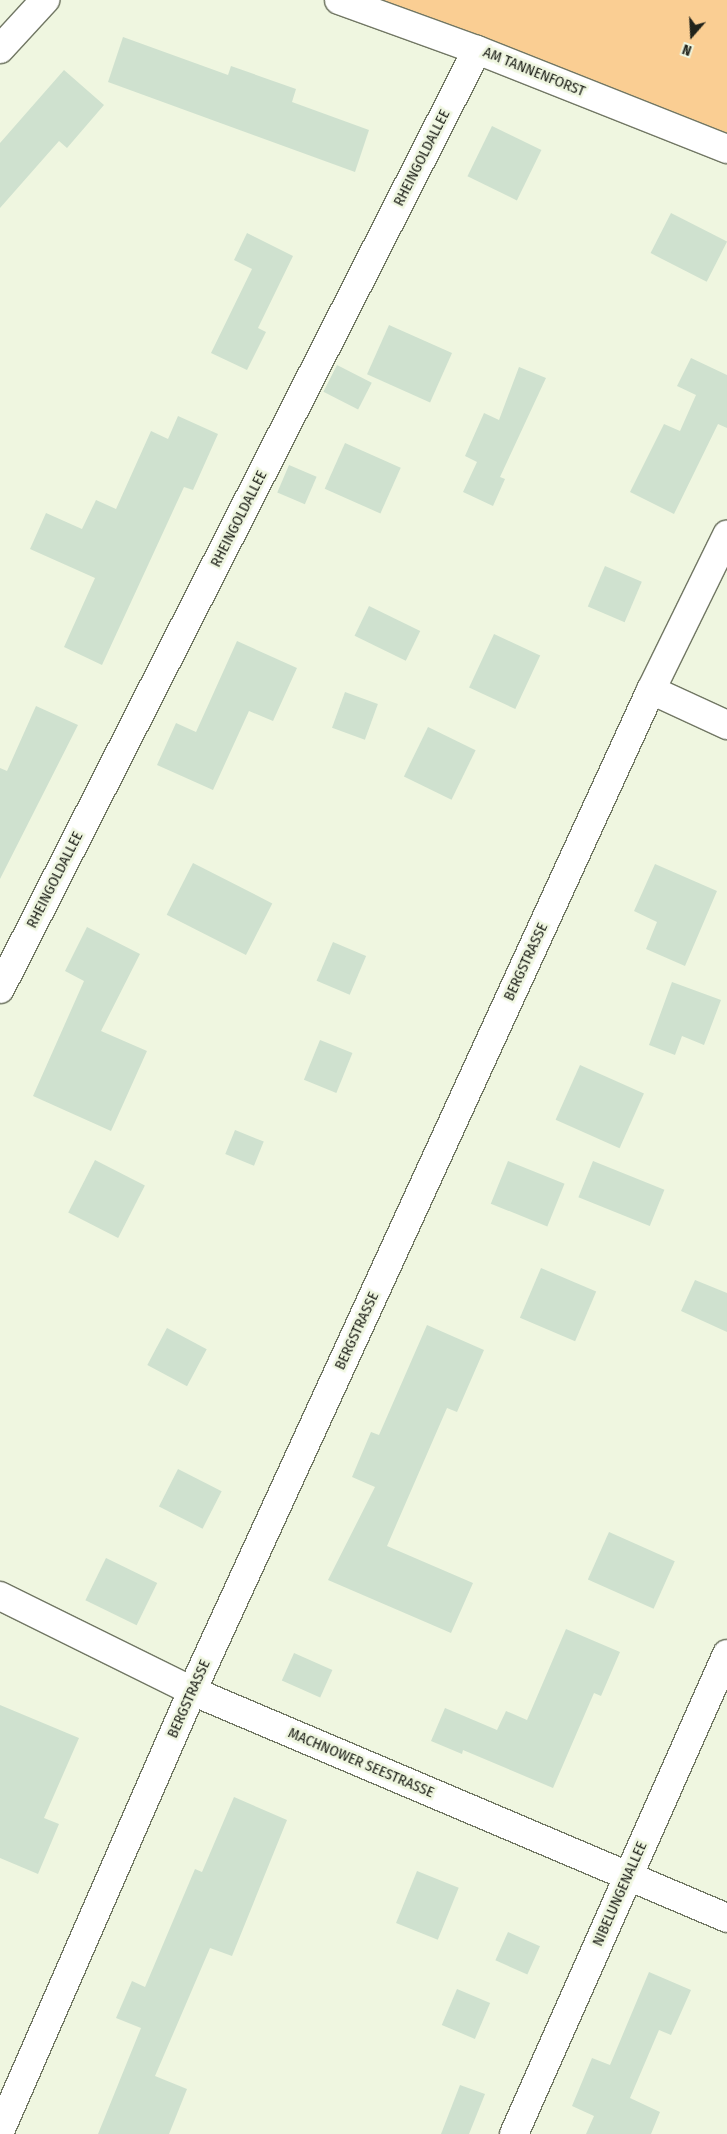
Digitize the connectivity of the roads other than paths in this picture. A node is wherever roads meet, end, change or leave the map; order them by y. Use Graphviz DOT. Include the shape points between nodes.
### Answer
graph roads {
  1 [pos="45,0"];
  2 [pos="339,0"];
  3 [pos="0,49"];
  4 [pos="477,50"];
  5 [pos="727,149"];
  6 [pos="727,535"];
  7 [pos="651,690"];
  8 [pos="727,725"];
  9 [pos="0,989"];
  10 [pos="0,1596"];
  11 [pos="727,1654"];
  12 [pos="192,1691"];
  13 [pos="628,1876"];
  14 [pos="727,1918"];
  15 [pos="0,2131"];
  16 [pos="514,2134"];
  1 -- 3 [label="street"];
  2 -- 4 [label="street, AM TANNENFORST"];
  4 -- 5 [label="street, AM TANNENFORST"];
  4 -- 9 [label="street, RHEINGOLDALLEE"];
  6 -- 7 [label="street, BERGSTRASSE"];
  7 -- 8 [label="street"];
  7 -- 12 [label="street, BERGSTRASSE"];
  10 -- 12 [label="street, MACHNOWER SEESTRASSE"];
  11 -- 13 [label="street, NIBELUNGENALLEE"];
  12 -- 13 [label="street, MACHNOWER SEESTRASSE"];
  12 -- 15 [label="street, BERGSTRASSE"];
  13 -- 14 [label="street, MACHNOWER SEESTRASSE"];
  13 -- 16 [label="street, NIBELUNGENALLEE"];
}
